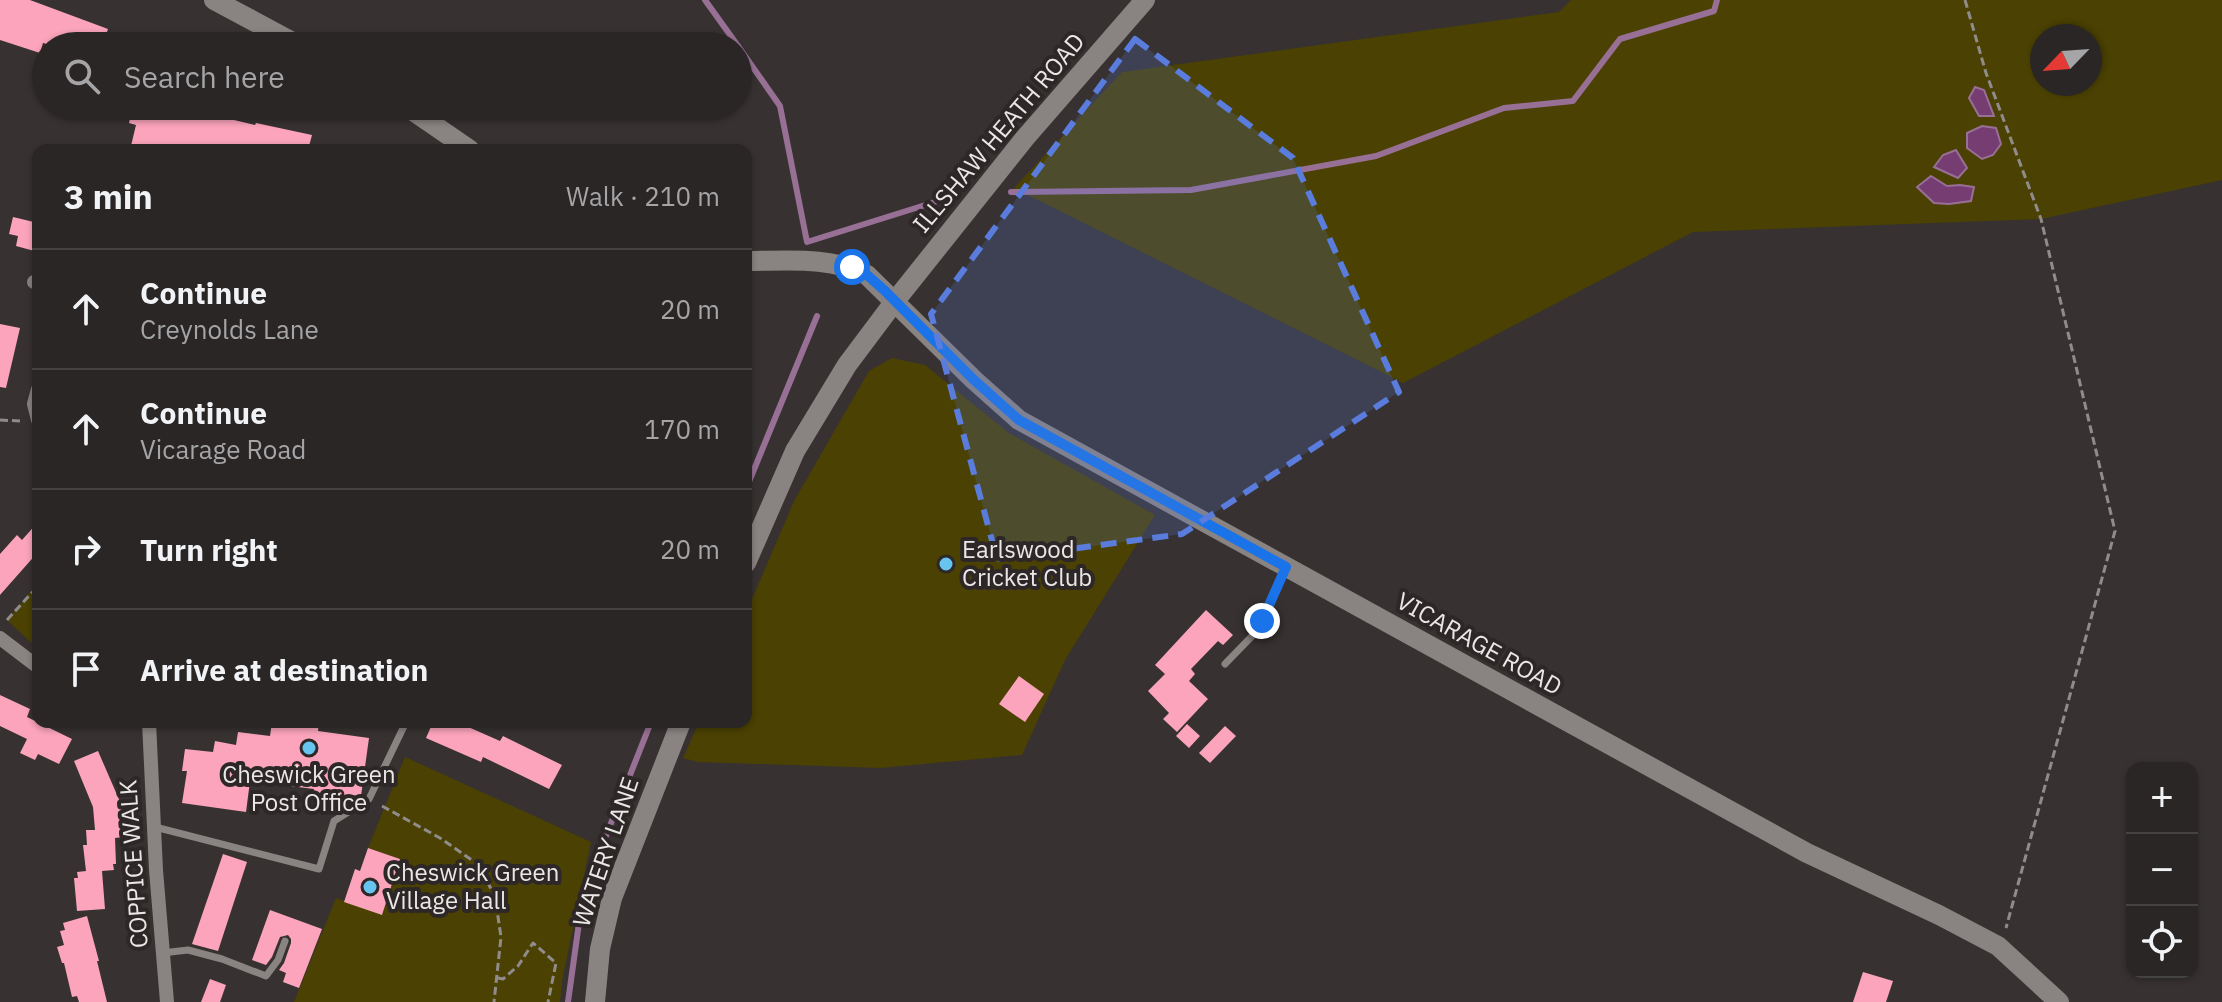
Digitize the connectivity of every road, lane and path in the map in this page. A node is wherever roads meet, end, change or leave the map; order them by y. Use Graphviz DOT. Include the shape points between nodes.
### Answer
graph roads {
  1 [pos="214,0"];
  2 [pos="1145,0"];
  3 [pos="1965,0"];
  4 [pos="274,32"];
  5 [pos="426,120"];
  6 [pos="461,144"];
  7 [pos="752,261"];
  8 [pos="895,301"];
  9 [pos="0,420"];
  10 [pos="32,421"];
  11 [pos="752,549"];
  12 [pos="1286,567"];
  13 [pos="32,593"];
  14 [pos="7,620"];
  15 [pos="0,638"];
  16 [pos="32,662"];
  17 [pos="1225,664"];
  18 [pos="149,728"];
  19 [pos="403,728"];
  20 [pos="679,728"];
  21 [pos="369,799"];
  22 [pos="153,826"];
  23 [pos="285,941"];
  24 [pos="1998,946"];
  25 [pos="162,953"];
  26 [pos="498,978"];
  27 [pos="167,1002"];
  28 [pos="494,1002"];
  29 [pos="548,1002"];
  30 [pos="595,1002"];
  31 [pos="2059,1002"];
  1 -- 4 [label="street"];
  2 -- 8 [label="street, ILLSHAW HEATH ROAD" via="1025,138"];
  3 -- 24 [label="path" via="1986,73 2041,219 2115,531"];
  5 -- 6 [label="street"];
  7 -- 8 [label="street, VICARAGE ROAD" via="852,267"];
  8 -- 11 [label="street" via="847,365 795,451"];
  8 -- 12 [label="street, VICARAGE ROAD" via="1019,420"];
  9 -- 10 [label="path"];
  12 -- 17 [label="lane" via="1255,633"];
  12 -- 24 [label="street, VICARAGE ROAD" via="1807,853"];
  13 -- 14 [label="path"];
  15 -- 16 [label="street"];
  18 -- 22 [label="street, COPPICE WALK"];
  19 -- 21 [label="lane"];
  20 -- 30 [label="street, WATERY LANE" via="612,898"];
  21 -- 22 [label="lane" via="334,821 319,869"];
  21 -- 28 [label="path" via="479,865 495,897 501,937"];
  22 -- 25 [label="street, COPPICE WALK"];
  23 -- 25 [label="lane" via="266,976 188,950"];
  24 -- 31 [label="street, VICARAGE ROAD"];
  25 -- 27 [label="street, COPPICE WALK"];
  26 -- 29 [label="path" via="518,966 533,943 556,963"];
}
